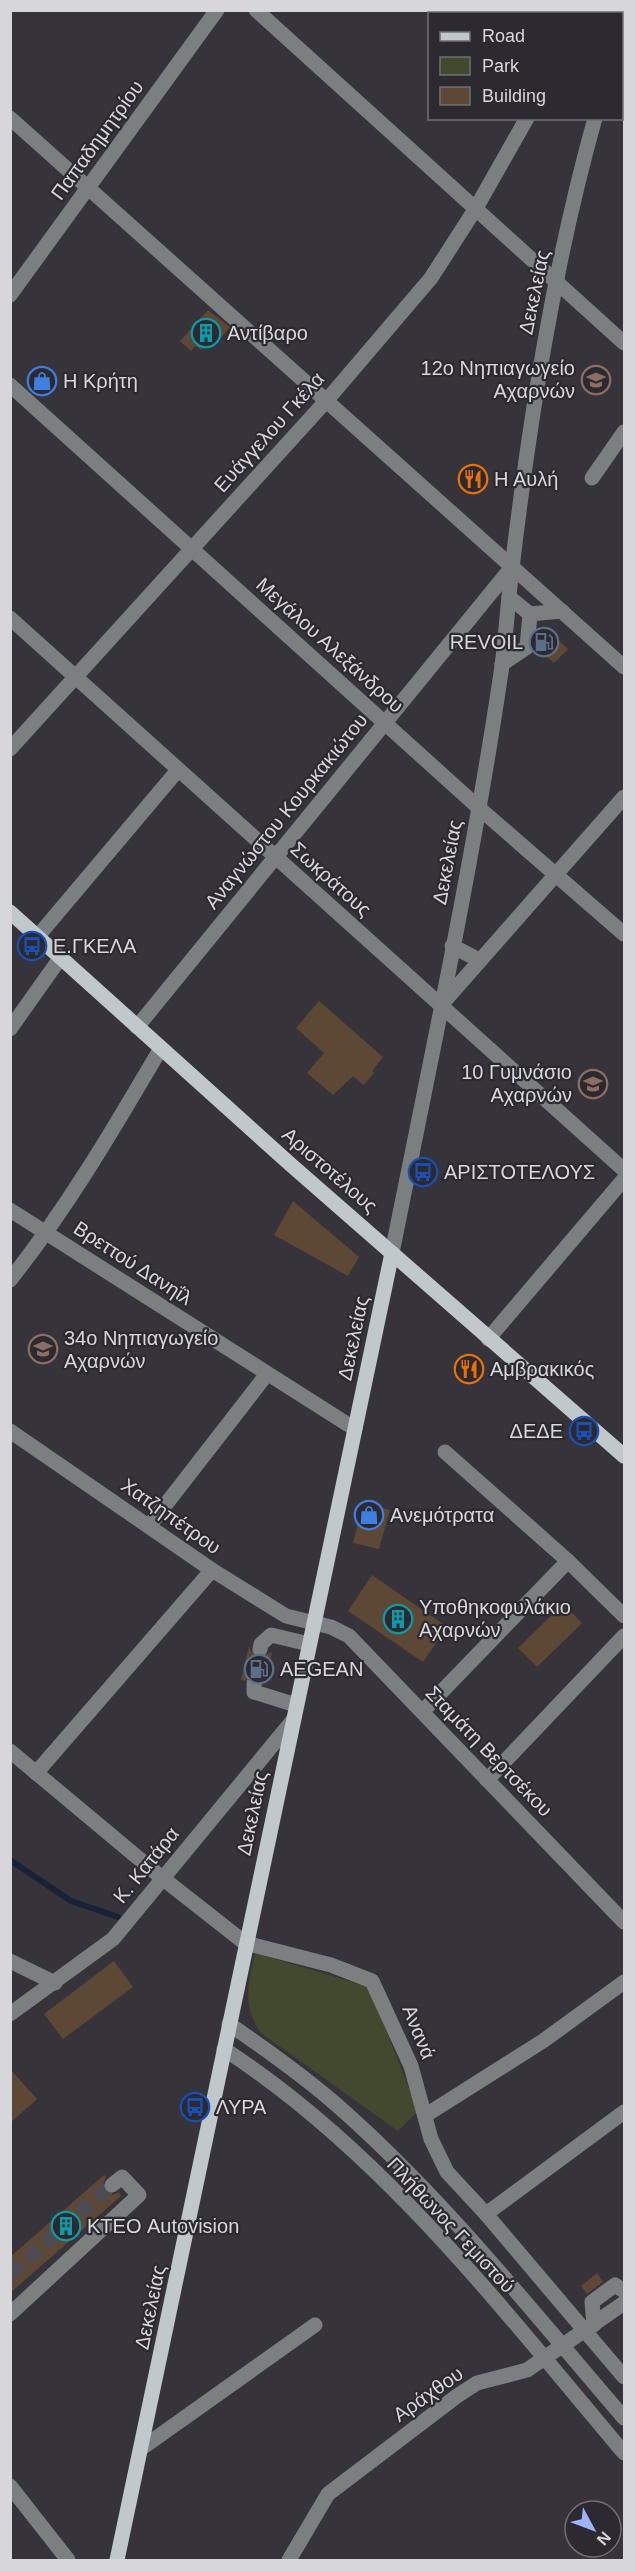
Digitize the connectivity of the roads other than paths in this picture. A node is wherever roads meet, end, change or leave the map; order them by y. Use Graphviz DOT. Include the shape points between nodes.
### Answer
graph roads {
  1 [pos="217,10"];
  2 [pos="256,10"];
  3 [pos="582,10"];
  4 [pos="587,12"];
  5 [pos="10,118"];
  6 [pos="526,120"];
  7 [pos="595,120"];
  8 [pos="89,187"];
  9 [pos="476,208"];
  10 [pos="556,283"];
  11 [pos="10,295"];
  12 [pos="624,343"];
  13 [pos="10,385"];
  14 [pos="327,400"];
  15 [pos="624,432"];
  16 [pos="592,478"];
  17 [pos="192,548"];
  18 [pos="512,567"];
  19 [pos="509,597"];
  20 [pos="562,611"];
  21 [pos="530,614"];
  22 [pos="10,618"];
  23 [pos="502,664"];
  24 [pos="624,667"];
  25 [pos="76,676"];
  26 [pos="385,723"];
  27 [pos="10,749"];
  28 [pos="178,770"];
  29 [pos="624,796"];
  30 [pos="479,808"];
  31 [pos="276,857"];
  32 [pos="556,874"];
  33 [pos="10,912"];
  34 [pos="624,934"];
  35 [pos="38,936"];
  36 [pos="452,946"];
  37 [pos="61,957"];
  38 [pos="479,960"];
  39 [pos="441,1005"];
  40 [pos="137,1027"];
  41 [pos="10,1029"];
  42 [pos="161,1048"];
  43 [pos="624,1170"];
  44 [pos="624,1179"];
  45 [pos="10,1210"];
  46 [pos="47,1233"];
  47 [pos="392,1254"];
  48 [pos="10,1280"];
  49 [pos="488,1339"];
  50 [pos="267,1374"];
  51 [pos="355,1429"];
  52 [pos="10,1431"];
  53 [pos="445,1452"];
  54 [pos="624,1456"];
  55 [pos="150,1526"];
  56 [pos="568,1562"];
  57 [pos="212,1570"];
  58 [pos="624,1617"];
  59 [pos="314,1623"];
  60 [pos="624,1636"];
  61 [pos="309,1644"];
  62 [pos="260,1649"];
  63 [pos="254,1683"];
  64 [pos="295,1712"];
  65 [pos="423,1712"];
  66 [pos="10,1751"];
  67 [pos="36,1773"];
  68 [pos="487,1780"];
  69 [pos="161,1877"];
  70 [pos="624,1922"];
  71 [pos="245,1943"];
  72 [pos="10,1961"];
  73 [pos="624,1982"];
  74 [pos="55,1983"];
  75 [pos="10,2014"];
  76 [pos="229,2024"];
  77 [pos="224,2049"];
  78 [pos="624,2112"];
  79 [pos="426,2115"];
  80 [pos="112,2185"];
  81 [pos="486,2214"];
  82 [pos="624,2291"];
  83 [pos="624,2303"];
  84 [pos="10,2314"];
  85 [pos="315,2325"];
  86 [pos="590,2328"];
  87 [pos="563,2347"];
  88 [pos="545,2359"];
  89 [pos="624,2377"];
  90 [pos="624,2418"];
  91 [pos="142,2448"];
  92 [pos="624,2453"];
  93 [pos="10,2486"];
  94 [pos="68,2560"];
  95 [pos="117,2560"];
  96 [pos="289,2560"];
  1 -- 8 [label="street, Παπαδημητρίου"];
  2 -- 9 [label="street"];
  3 -- 4 [label="street"];
  5 -- 8 [label="street"];
  6 -- 9 [label="street, Ευάγγελου Γκέλα"];
  7 -- 10 [label="street, Δεκελείας"];
  8 -- 11 [label="street, Παπαδημητρίου"];
  8 -- 14 [label="street"];
  9 -- 10 [label="street"];
  9 -- 14 [label="street, Ευάγγελου Γκέλα" via="430,278"];
  10 -- 12 [label="street"];
  10 -- 18 [label="street, Δεκελείας"];
  13 -- 17 [label="street, Μεγάλου Αλεξάνδρου"];
  14 -- 17 [label="street, Ευάγγελου Γκέλα"];
  14 -- 18 [label="street"];
  15 -- 16 [label="street"];
  17 -- 25 [label="street, Ευάγγελου Γκέλα"];
  17 -- 26 [label="street, Μεγάλου Αλεξάνδρου"];
  18 -- 19 [label="street, Δεκελείας"];
  18 -- 20 [label="street"];
  18 -- 26 [label="street, Αναγνώστου Κουρκακιώτου"];
  19 -- 21 [label="street"];
  19 -- 23 [label="street, Δεκελείας"];
  20 -- 21 [label="street"];
  20 -- 24 [label="street"];
  21 -- 23 [label="street" via="528,647"];
  22 -- 25 [label="street, Σωκράτους"];
  23 -- 30 [label="street, Δεκελείας"];
  25 -- 27 [label="street, Ευάγγελου Γκέλα"];
  25 -- 28 [label="street, Σωκράτους"];
  26 -- 30 [label="street, Μεγάλου Αλεξάνδρου"];
  26 -- 31 [label="street, Αναγνώστου Κουρκακιώτου"];
  28 -- 31 [label="street, Σωκράτους"];
  28 -- 35 [label="street"];
  29 -- 32 [label="street"];
  30 -- 32 [label="street, Μεγάλου Αλεξάνδρου"];
  30 -- 36 [label="street, Δεκελείας"];
  31 -- 39 [label="street, Σωκράτους"];
  31 -- 40 [label="street, Αναγνώστου Κουρκακιώτου"];
  32 -- 34 [label="street, Μεγάλου Αλεξάνδρου"];
  32 -- 38 [label="street"];
  33 -- 35 [label="main road, Αριστοτέλους"];
  35 -- 37 [label="main road, Αριστοτέλους"];
  36 -- 38 [label="street"];
  36 -- 39 [label="street, Δεκελείας"];
  37 -- 40 [label="main road, Αριστοτέλους"];
  37 -- 41 [label="street"];
  38 -- 39 [label="street"];
  39 -- 43 [label="street, Σωκράτους"];
  39 -- 47 [label="street, Δεκελείας"];
  40 -- 42 [label="main road, Αριστοτέλους"];
  42 -- 46 [label="street"];
  42 -- 47 [label="main road, Αριστοτέλους"];
  44 -- 49 [label="street"];
  45 -- 46 [label="street, Βρεττού Δανηΐλ"];
  46 -- 48 [label="street"];
  46 -- 50 [label="street, Βρεττού Δανηΐλ"];
  47 -- 49 [label="main road, Αριστοτέλους"];
  47 -- 51 [label="main road, Δεκελείας"];
  49 -- 54 [label="main road, Αριστοτέλους"];
  50 -- 51 [label="street, Βρεττού Δανηΐλ"];
  50 -- 55 [label="street"];
  51 -- 59 [label="main road, Δεκελείας"];
  52 -- 55 [label="street, Χατζηπέτρου"];
  53 -- 56 [label="street"];
  55 -- 57 [label="street, Χατζηπέτρου"];
  56 -- 58 [label="street"];
  56 -- 65 [label="street"];
  57 -- 59 [label="street, Χατζηπέτρου" via="286,1616"];
  57 -- 67 [label="street"];
  59 -- 61 [label="main road, Δεκελείας"];
  59 -- 65 [label="street, Σταμάτη Βερτσέκου" via="350,1636"];
  60 -- 68 [label="street"];
  61 -- 62 [label="street" via="271,1635"];
  61 -- 64 [label="main road, Δεκελείας"];
  63 -- 64 [label="street" via="254,1692"];
  64 -- 69 [label="street, Κ. Κατάρα"];
  64 -- 71 [label="main road, Δεκελείας"];
  65 -- 68 [label="street, Σταμάτη Βερτσέκου"];
  66 -- 67 [label="street"];
  67 -- 69 [label="street"];
  68 -- 70 [label="street, Σταμάτη Βερτσέκου"];
  69 -- 71 [label="street"];
  69 -- 74 [label="street, Κ. Κατάρα" via="113,1939"];
  71 -- 76 [label="main road, Δεκελείας"];
  71 -- 79 [label="street, Ανανά" via="331,1965 372,1981 411,2066"];
  72 -- 74 [label="street"];
  73 -- 79 [label="street" via="543,2041"];
  74 -- 75 [label="street, Κ. Κατάρα"];
  76 -- 77 [label="main road, Δεκελείας"];
  76 -- 87 [label="street, Πλήθωνος Γεμιστού" via="277,2056 380,2147 468,2238"];
  77 -- 88 [label="street, Πλήθωνος Γεμιστού" via="318,2117 424,2222"];
  77 -- 91 [label="main road, Δεκελείας"];
  78 -- 81 [label="street"];
  79 -- 81 [label="street, Ανανά" via="431,2139 447,2172"];
  80 -- 84 [label="street" via="122,2177 139,2195"];
  81 -- 86 [label="street, Πλήθωνος Γεμιστού"];
  82 -- 86 [label="street" via="615,2285 592,2302"];
  83 -- 86 [label="street, Αράχθου"];
  85 -- 91 [label="street"];
  86 -- 87 [label="street, Αράχθου"];
  86 -- 89 [label="street, Πλήθωνος Γεμιστού"];
  87 -- 88 [label="street, Αράχθου"];
  87 -- 90 [label="street, Πλήθωνος Γεμιστού"];
  88 -- 92 [label="street, Πλήθωνος Γεμιστού"];
  88 -- 96 [label="street, Αράχθου" via="526,2370 477,2383 340,2484 321,2504"];
  91 -- 95 [label="main road, Δεκελείας"];
  93 -- 94 [label="street"];
}
